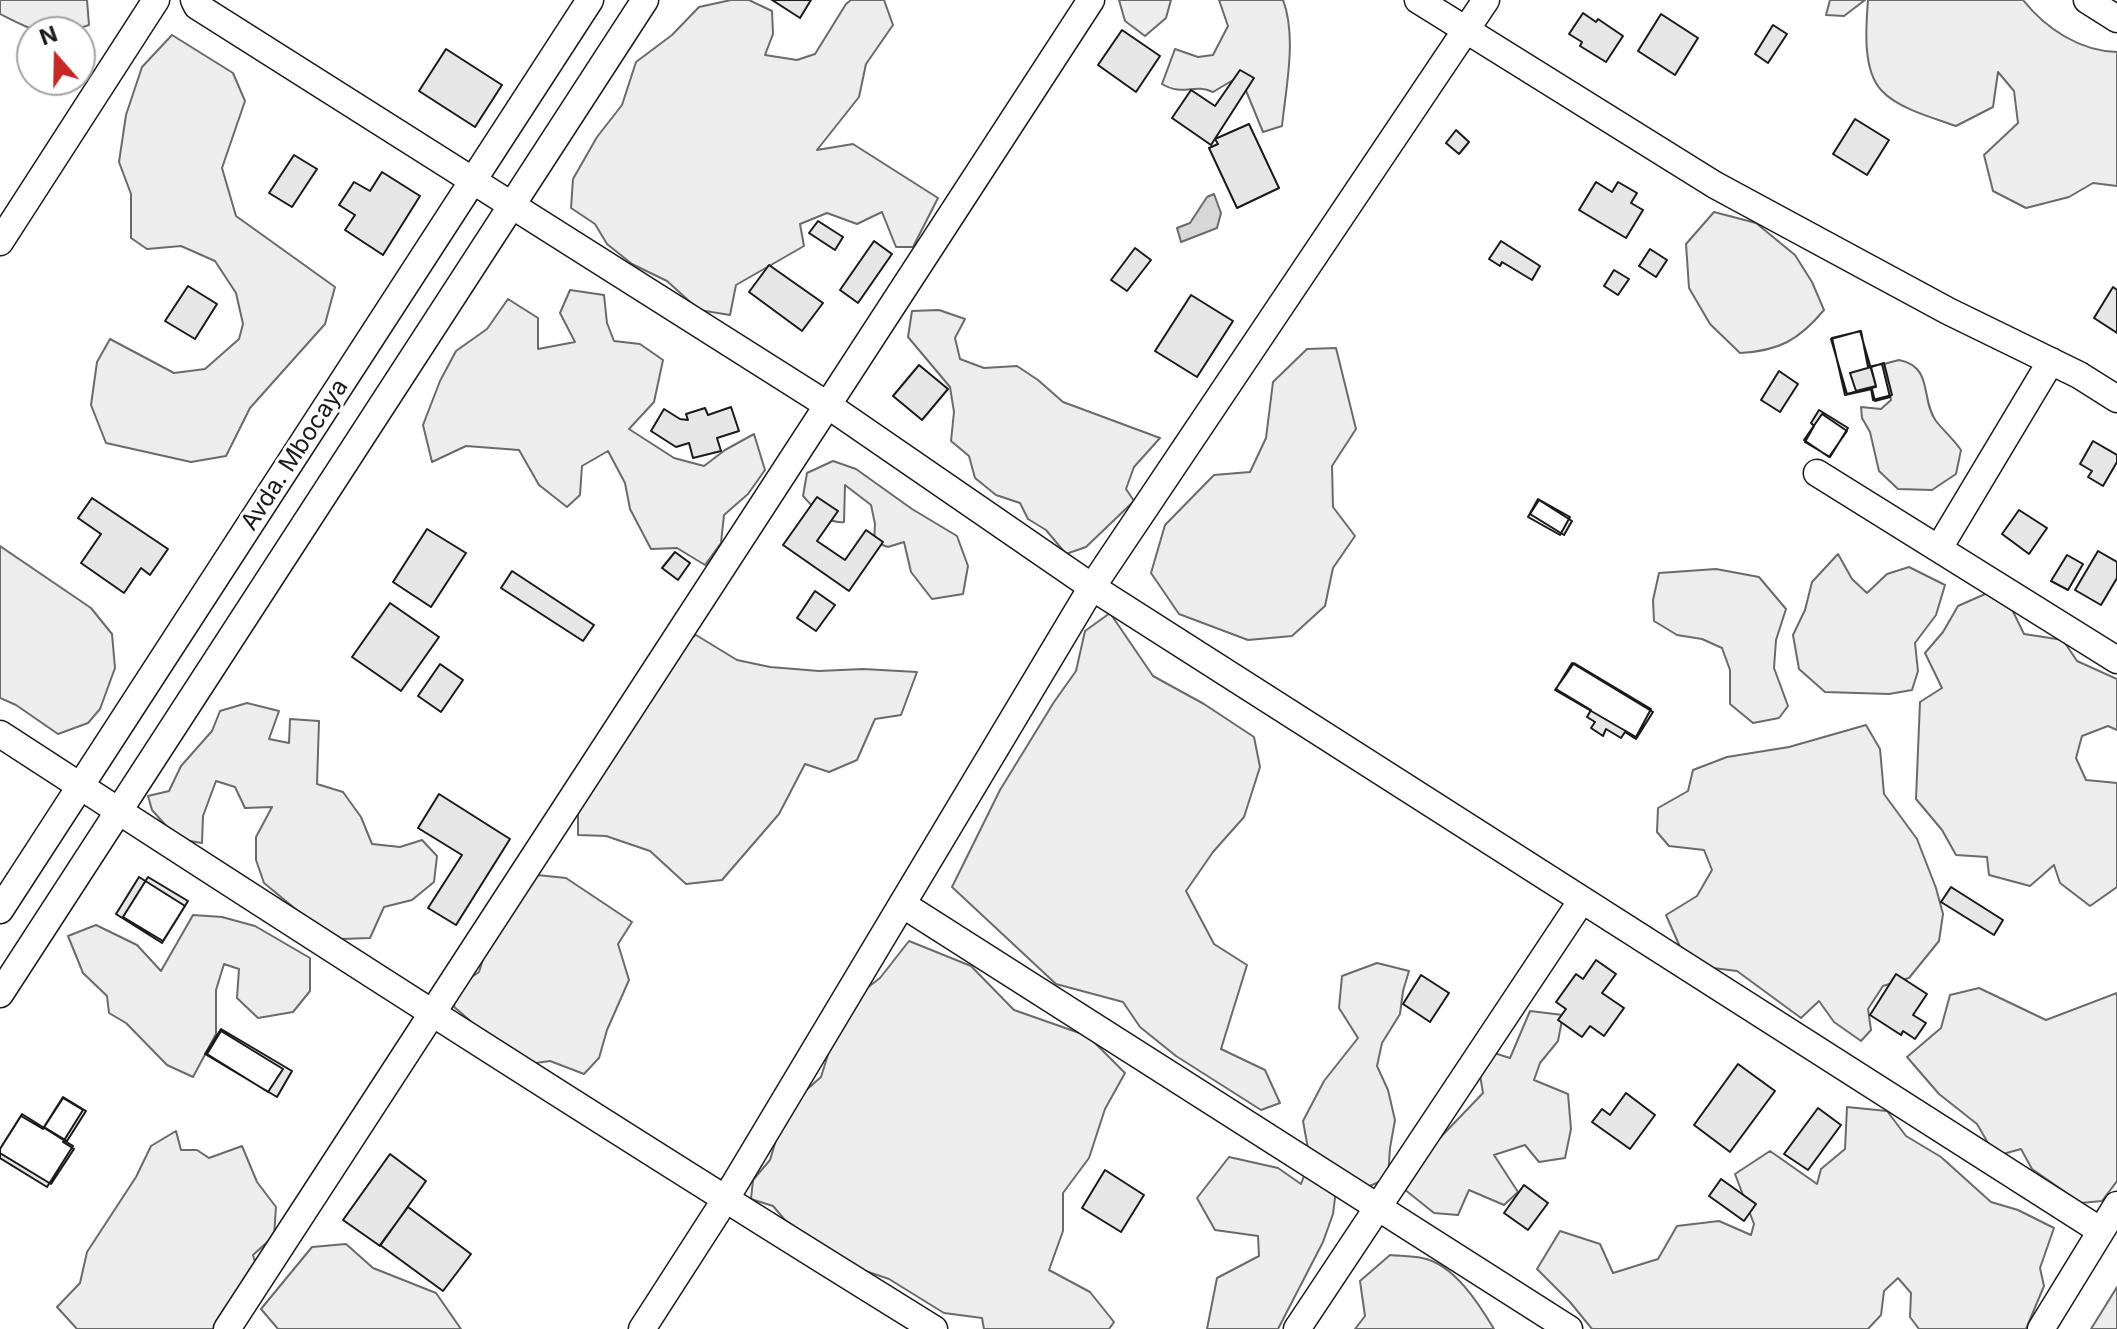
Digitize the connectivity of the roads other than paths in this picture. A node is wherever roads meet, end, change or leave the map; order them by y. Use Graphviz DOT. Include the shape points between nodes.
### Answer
graph roads {
  1 [pos="156,0"];
  2 [pos="194,0"];
  3 [pos="590,0"];
  4 [pos="645,0"];
  5 [pos="1091,0"];
  6 [pos="1418,0"];
  7 [pos="1486,0"];
  8 [pos="2087,0"];
  9 [pos="2117,19"];
  10 [pos="1466,31"];
  11 [pos="473,180"];
  12 [pos="512,206"];
  13 [pos="0,242"];
  14 [pos="2051,361"];
  15 [pos="2117,399"];
  16 [pos="829,406"];
  17 [pos="1817,473"];
  18 [pos="1939,548"];
  19 [pos="1092,587"];
  20 [pos="2117,660"];
  21 [pos="0,734"];
  22 [pos="81,787"];
  23 [pos="119,813"];
  24 [pos="1582,900"];
  25 [pos="902,904"];
  26 [pos="0,910"];
  27 [pos="0,994"];
  28 [pos="433,1014"];
  29 [pos="725,1200"];
  30 [pos="2117,1205"];
  31 [pos="1378,1207"];
  32 [pos="2101,1231"];
  33 [pos="227,1329"];
  34 [pos="642,1329"];
  35 [pos="934,1329"];
  36 [pos="1297,1329"];
  37 [pos="1569,1329"];
  38 [pos="2041,1329"];
  1 -- 13 [label="street"];
  2 -- 11 [label="street"];
  3 -- 11 [label="street, Avda. Mbocaya"];
  4 -- 12 [label="street"];
  5 -- 16 [label="street"];
  6 -- 10 [label="street"];
  7 -- 10 [label="street"];
  8 -- 9 [label="street"];
  10 -- 14 [label="street" via="1715,185"];
  10 -- 19 [label="street"];
  11 -- 12 [label="street"];
  11 -- 22 [label="street, Avda. Mbocaya"];
  12 -- 16 [label="street"];
  12 -- 23 [label="street"];
  14 -- 15 [label="street"];
  14 -- 18 [label="street"];
  16 -- 19 [label="street"];
  16 -- 28 [label="street"];
  17 -- 18 [label="street"];
  18 -- 20 [label="street"];
  19 -- 24 [label="street"];
  19 -- 25 [label="street"];
  21 -- 22 [label="street"];
  22 -- 23 [label="street"];
  22 -- 26 [label="street, Avda. Mbocaya"];
  23 -- 27 [label="street"];
  23 -- 28 [label="street"];
  24 -- 31 [label="street"];
  24 -- 32 [label="street"];
  25 -- 29 [label="street"];
  25 -- 31 [label="street"];
  28 -- 29 [label="street"];
  28 -- 33 [label="street"];
  29 -- 34 [label="street"];
  29 -- 35 [label="street"];
  30 -- 32 [label="street"];
  31 -- 36 [label="street"];
  31 -- 37 [label="street"];
  32 -- 38 [label="street"];
}
